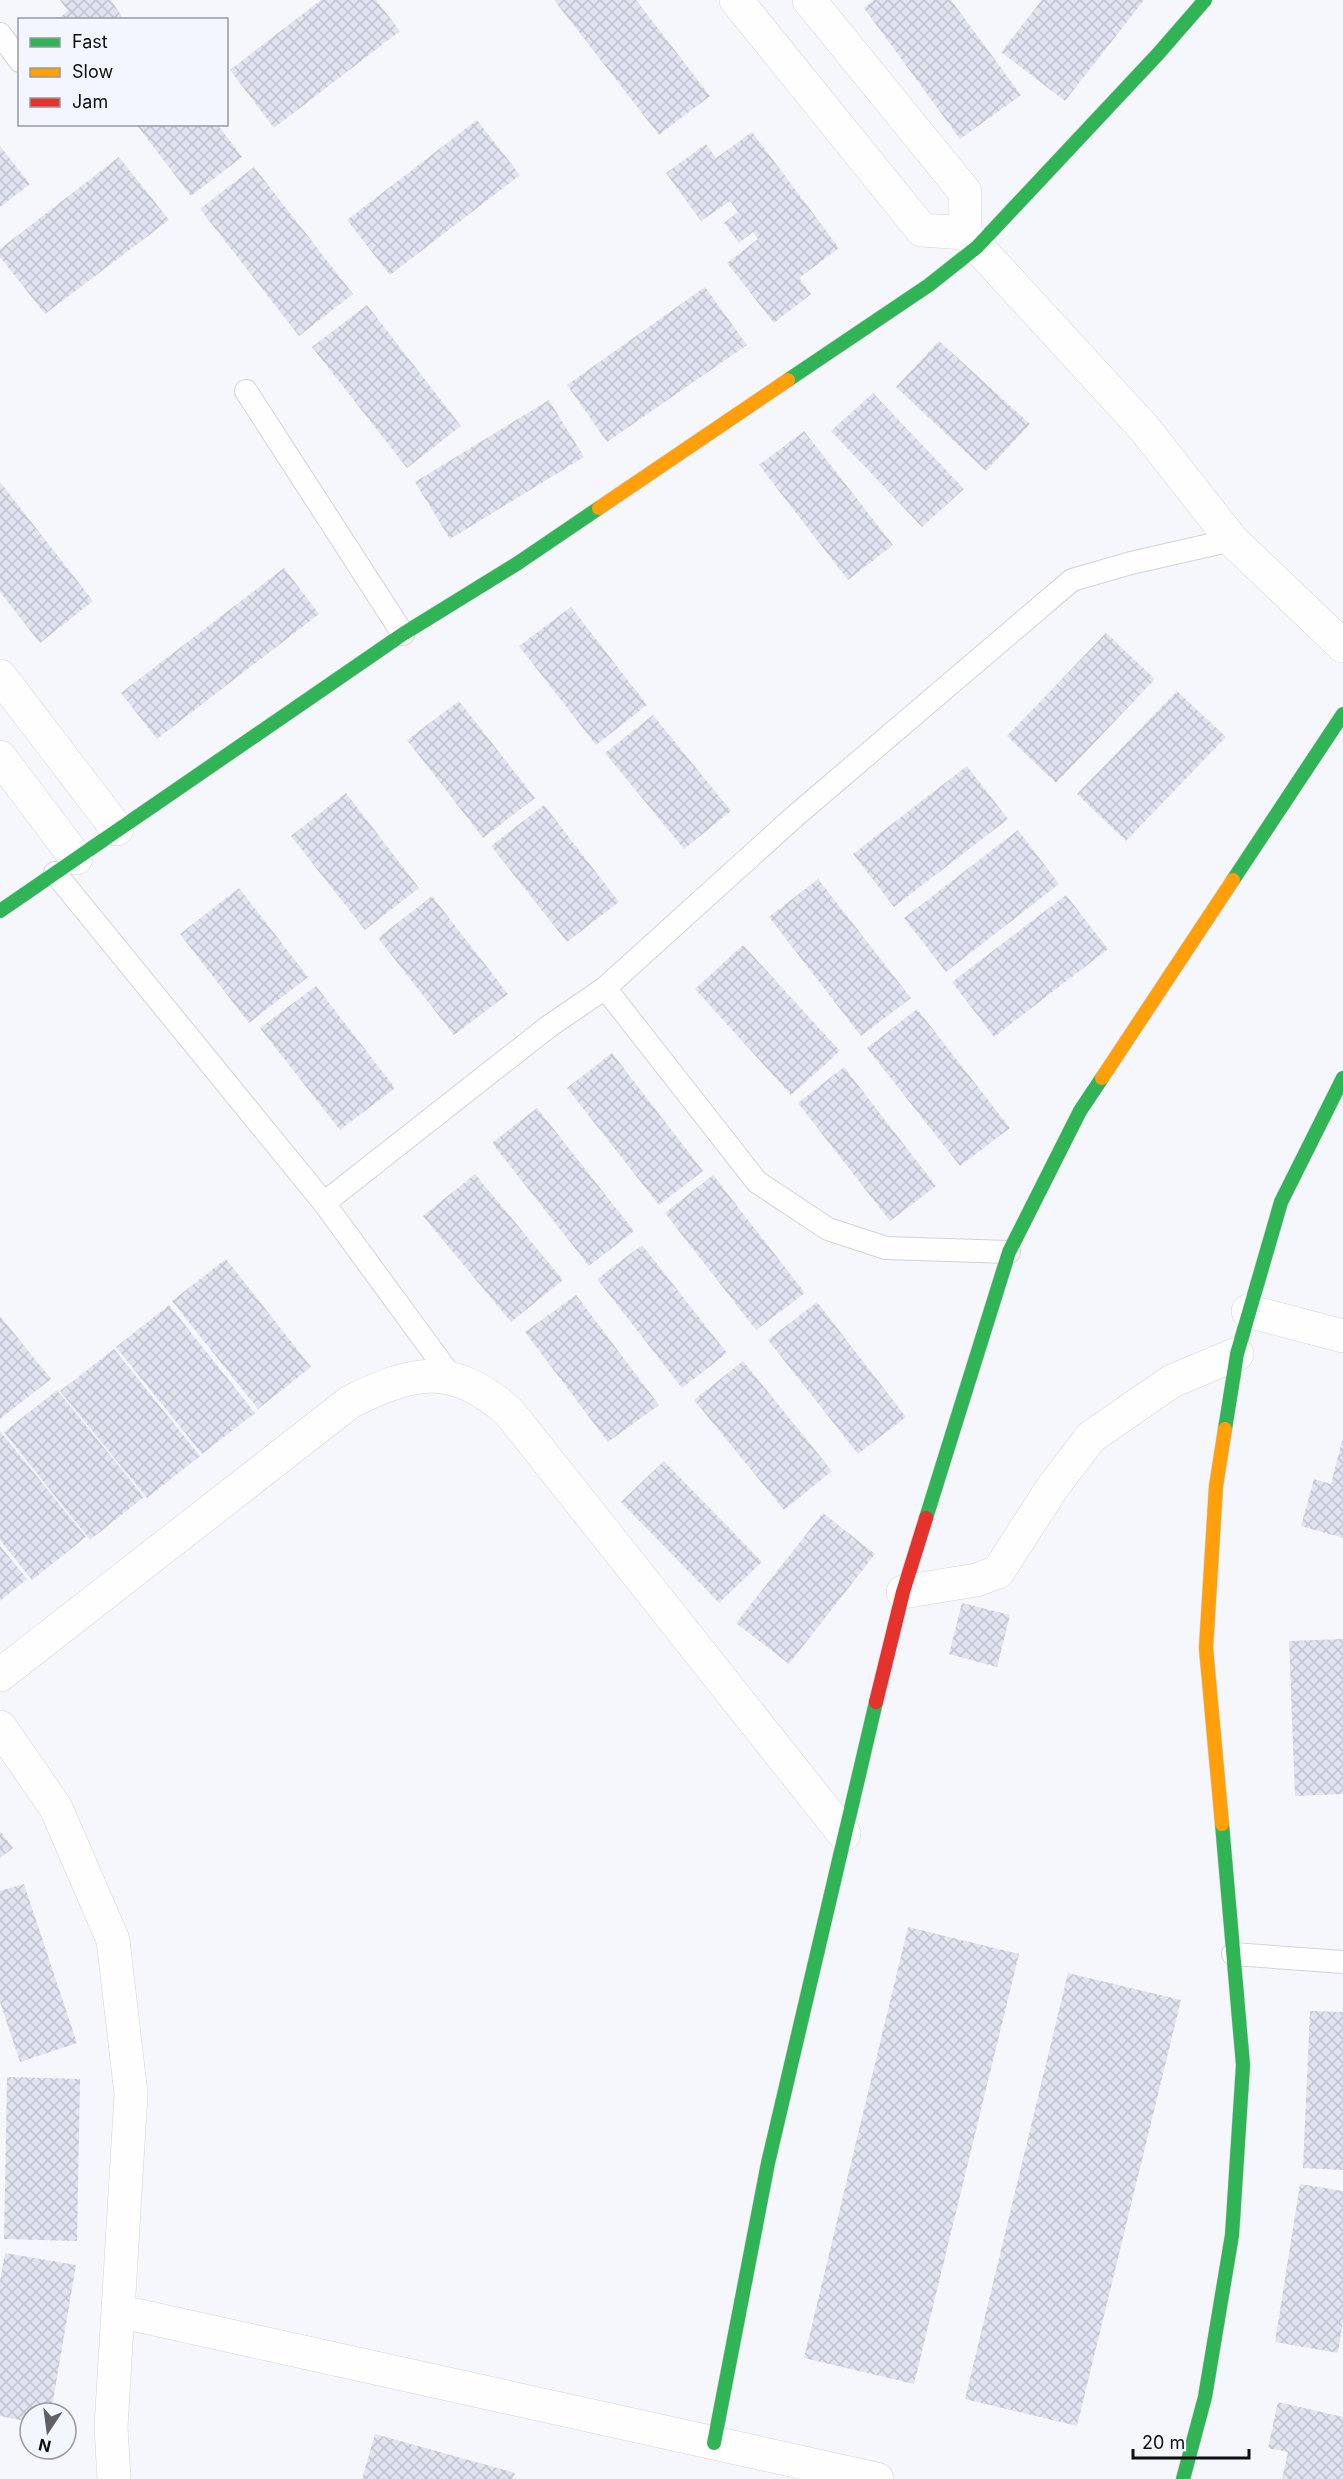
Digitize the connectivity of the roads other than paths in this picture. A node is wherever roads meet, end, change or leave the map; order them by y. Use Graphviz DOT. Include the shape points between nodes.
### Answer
graph roads {
  1 [pos="736,0"];
  2 [pos="809,0"];
  3 [pos="1205,0"];
  4 [pos="0,34"];
  5 [pos="18,58"];
  6 [pos="971,240"];
  7 [pos="246,391"];
  8 [pos="1232,540"];
  9 [pos="403,634"];
  10 [pos="1343,646"];
  11 [pos="0,676"];
  12 [pos="1343,714"];
  13 [pos="0,757"];
  14 [pos="117,830"];
  15 [pos="66,865"];
  16 [pos="0,911"];
  17 [pos="605,988"];
  18 [pos="1343,1078"];
  19 [pos="324,1203"];
  20 [pos="1009,1252"];
  21 [pos="1248,1311"];
  22 [pos="1343,1336"];
  23 [pos="1237,1354"];
  24 [pos="453,1378"];
  25 [pos="903,1592"];
  26 [pos="0,1675"];
  27 [pos="0,1727"];
  28 [pos="844,1834"];
  29 [pos="1233,1954"];
  30 [pos="1343,1962"];
  31 [pos="118,2311"];
  32 [pos="714,2443"];
  33 [pos="114,2479"];
  34 [pos="877,2479"];
  35 [pos="1183,2479"];
  1 -- 6 [label="street" via="922,230"];
  2 -- 6 [label="street" via="965,192"];
  3 -- 6 [label="street" via="1158,54"];
  4 -- 5 [label="lane"];
  6 -- 8 [label="street" via="1144,428"];
  6 -- 9 [label="street" via="929,285 528,556"];
  7 -- 9 [label="lane"];
  8 -- 10 [label="street"];
  8 -- 17 [label="lane" via="1072,580 794,817"];
  9 -- 14 [label="street"];
  11 -- 14 [label="street"];
  12 -- 20 [label="street" via="1080,1111"];
  13 -- 15 [label="street"];
  14 -- 15 [label="street"];
  15 -- 16 [label="street"];
  15 -- 19 [label="lane"];
  17 -- 19 [label="lane" via="539,1034"];
  17 -- 20 [label="lane" via="757,1182 828,1229 886,1248"];
  18 -- 21 [label="street" via="1281,1202"];
  19 -- 24 [label="lane"];
  20 -- 25 [label="street"];
  21 -- 22 [label="street"];
  21 -- 23 [label="street"];
  23 -- 25 [label="street" via="1172,1381 1091,1437 1052,1488 998,1572 976,1580"];
  23 -- 29 [label="street" via="1216,1486 1206,1648"];
  24 -- 26 [label="street" via="419,1375 385,1384 350,1402"];
  24 -- 28 [label="street" via="488,1394 509,1412"];
  25 -- 28 [label="street"];
  27 -- 31 [label="street" via="56,1808 114,1940 131,2094"];
  28 -- 32 [label="street" via="768,2163"];
  29 -- 30 [label="lane"];
  29 -- 35 [label="street" via="1243,2065 1232,2235 1205,2397"];
  31 -- 32 [label="street"];
  31 -- 33 [label="street" via="111,2427"];
  32 -- 34 [label="street"];
}
